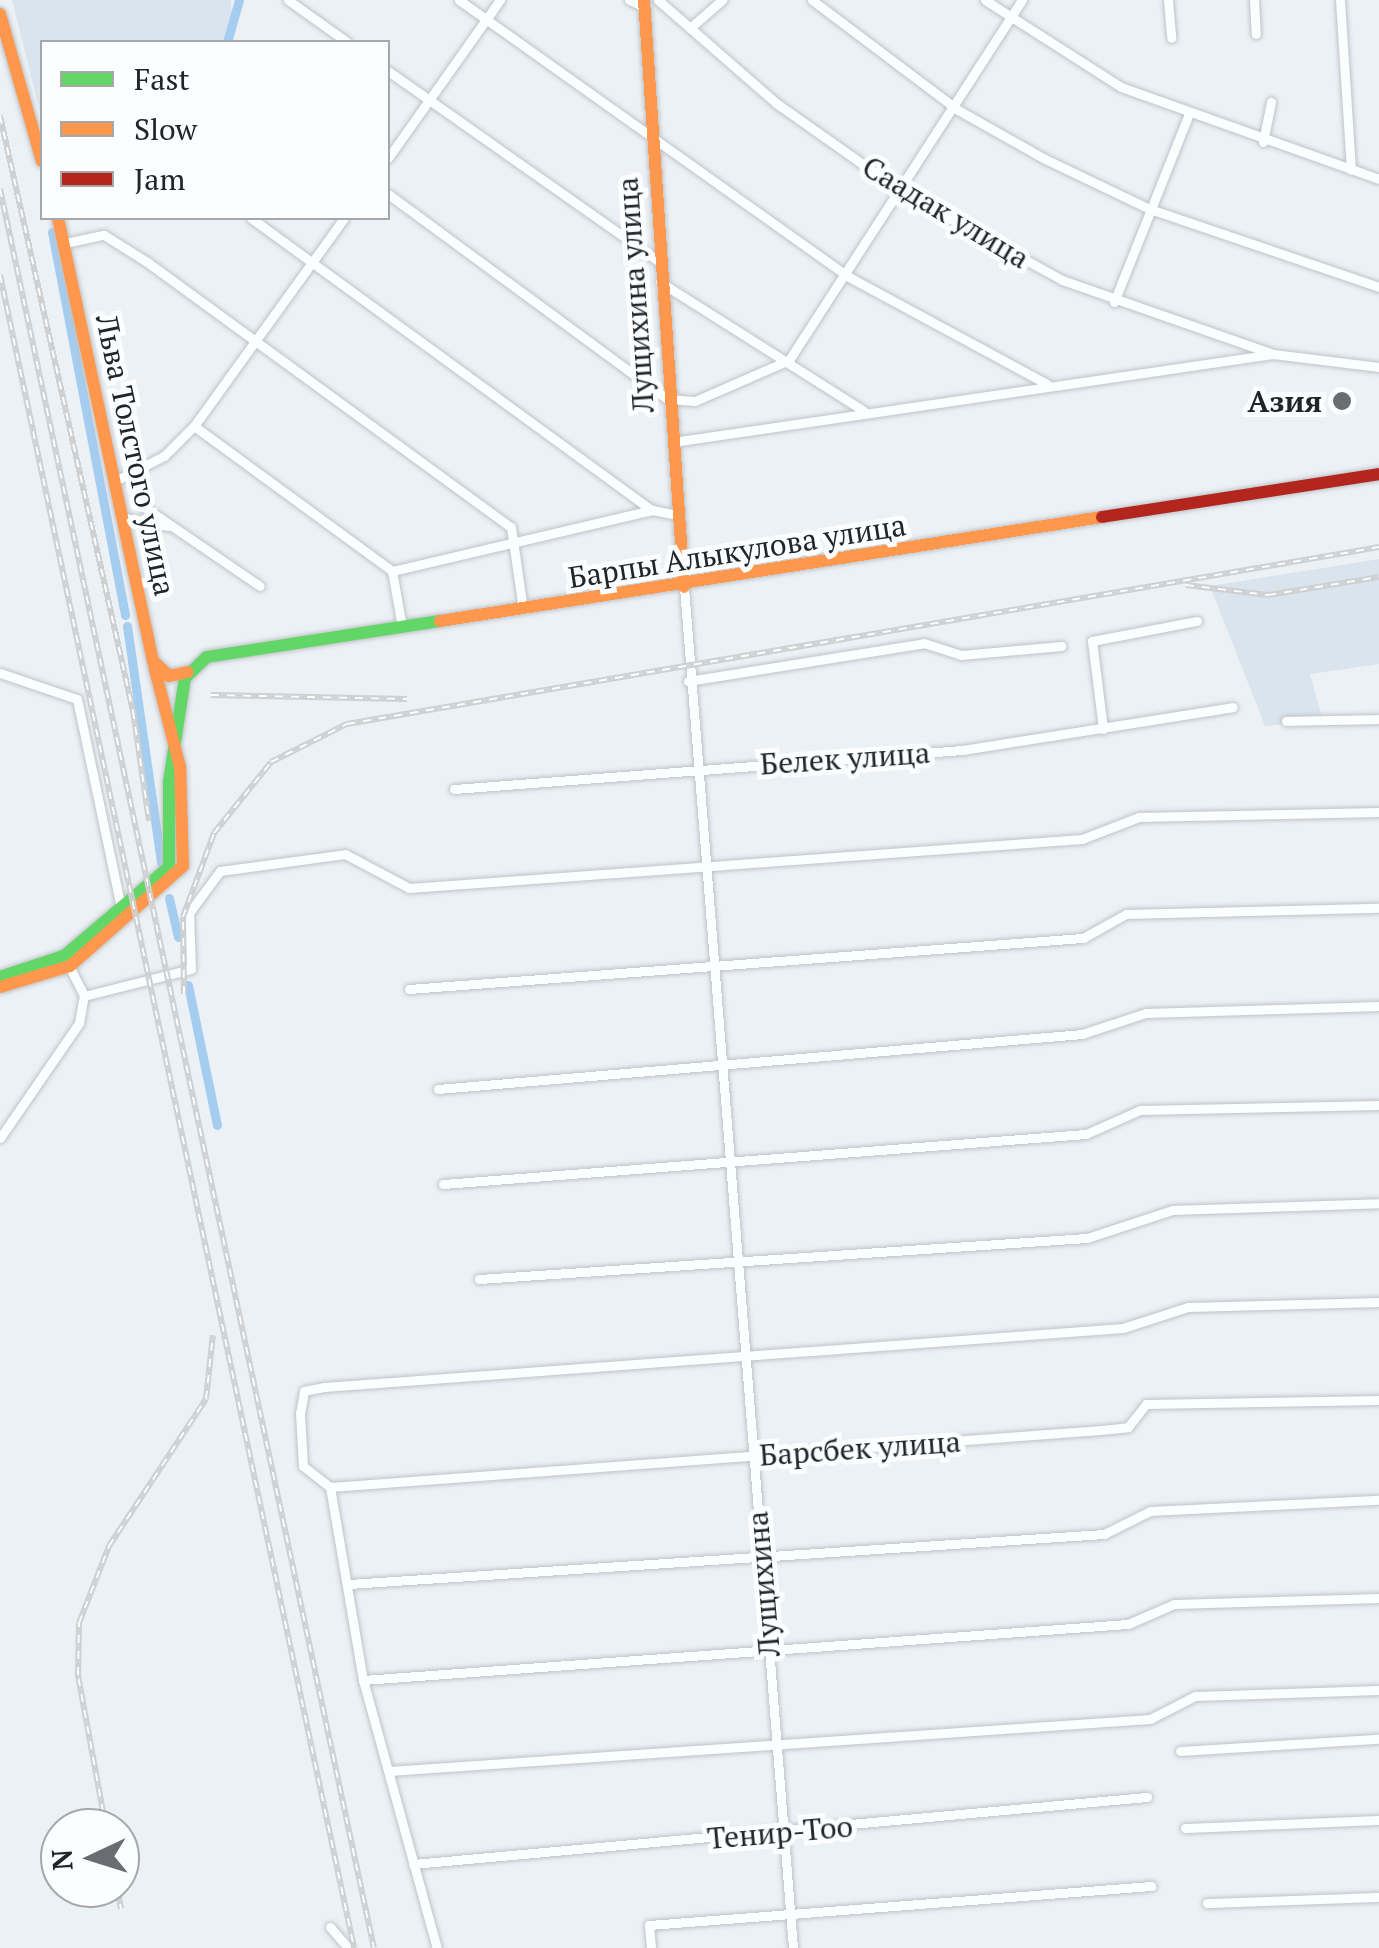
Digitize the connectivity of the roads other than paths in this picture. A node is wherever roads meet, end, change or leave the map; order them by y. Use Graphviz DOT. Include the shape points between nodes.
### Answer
graph roads {
  1 [pos="288,0"];
  2 [pos="459,0"];
  3 [pos="500,0"];
  4 [pos="629,0"];
  5 [pos="658,0"];
  6 [pos="722,0"];
  7 [pos="812,0"];
  8 [pos="985,0"];
  9 [pos="1022,0"];
  10 [pos="1168,0"];
  11 [pos="1254,0"];
  12 [pos="1340,0"];
  13 [pos="644,3"];
  14 [pos="0,14"];
  15 [pos="486,20"];
  16 [pos="1012,20"];
  17 [pos="690,28"];
  18 [pos="1256,34"];
  19 [pos="1171,38"];
  20 [pos="345,40"];
  21 [pos="390,72"];
  22 [pos="430,102"];
  23 [pos="1272,102"];
  24 [pos="958,110"];
  25 [pos="1189,114"];
  26 [pos="650,137"];
  27 [pos="1263,142"];
  28 [pos="40,154"];
  29 [pos="390,155"];
  30 [pos="1352,170"];
  31 [pos="1379,178"];
  32 [pos="902,192"];
  33 [pos="390,195"];
  34 [pos="1150,209"];
  35 [pos="59,220"];
  36 [pos="255,220"];
  37 [pos="343,220"];
  38 [pos="65,243"];
  39 [pos="658,260"];
  40 [pos="312,261"];
  41 [pos="849,276"];
  42 [pos="660,282"];
  43 [pos="1379,287"];
  44 [pos="1114,302"];
  45 [pos="256,340"];
  46 [pos="1273,354"];
  47 [pos="789,360"];
  48 [pos="1379,367"];
  49 [pos="1050,386"];
  50 [pos="667,399"];
  51 [pos="864,411"];
  52 [pos="194,426"];
  53 [pos="670,443"];
  54 [pos="1379,474"];
  55 [pos="117,480"];
  56 [pos="144,508"];
  57 [pos="652,510"];
  58 [pos="678,515"];
  59 [pos="124,518"];
  60 [pos="171,527"];
  61 [pos="514,540"];
  62 [pos="392,572"];
  63 [pos="260,586"];
  64 [pos="684,587"];
  65 [pos="523,609"];
  66 [pos="1196,621"];
  67 [pos="402,627"];
  68 [pos="1062,646"];
  69 [pos="153,661"];
  70 [pos="188,672"];
  71 [pos="0,673"];
  72 [pos="688,681"];
  73 [pos="1232,707"];
  74 [pos="1379,719"];
  75 [pos="1286,721"];
  76 [pos="1102,729"];
  77 [pos="176,753"];
  78 [pos="695,769"];
  79 [pos="454,789"];
  80 [pos="1379,812"];
  81 [pos="703,865"];
  82 [pos="1379,908"];
  83 [pos="121,911"];
  84 [pos="67,961"];
  85 [pos="712,968"];
  86 [pos="0,977"];
  87 [pos="0,987"];
  88 [pos="409,990"];
  89 [pos="84,996"];
  90 [pos="1379,1006"];
  91 [pos="720,1063"];
  92 [pos="438,1089"];
  93 [pos="1379,1105"];
  94 [pos="0,1138"];
  95 [pos="728,1160"];
  96 [pos="444,1184"];
  97 [pos="1379,1204"];
  98 [pos="736,1259"];
  99 [pos="479,1278"];
  100 [pos="1379,1302"];
  101 [pos="744,1356"];
  102 [pos="1379,1400"];
  103 [pos="752,1456"];
  104 [pos="330,1488"];
  105 [pos="1379,1500"];
  106 [pos="760,1552"];
  107 [pos="349,1584"];
  108 [pos="1379,1598"];
  109 [pos="769,1652"];
  110 [pos="363,1680"];
  111 [pos="1379,1690"];
  112 [pos="1379,1739"];
  113 [pos="777,1748"];
  114 [pos="1180,1751"];
  115 [pos="389,1771"];
  116 [pos="1147,1798"];
  117 [pos="1379,1820"];
  118 [pos="1185,1828"];
  119 [pos="784,1832"];
  120 [pos="414,1864"];
  121 [pos="1151,1886"];
  122 [pos="1379,1897"];
  123 [pos="1207,1904"];
  124 [pos="790,1911"];
  125 [pos="330,1927"];
  126 [pos="348,1948"];
  127 [pos="438,1948"];
  128 [pos="651,1948"];
  129 [pos="793,1948"];
  1 -- 20 [label="street"];
  2 -- 15 [label="street"];
  3 -- 15 [label="street"];
  4 -- 13 [label="street"];
  5 -- 17 [label="street, Саадак улица"];
  6 -- 17 [label="street"];
  7 -- 24 [label="street"];
  8 -- 16 [label="street"];
  9 -- 16 [label="street"];
  10 -- 19 [label="street"];
  11 -- 18 [label="street"];
  12 -- 30 [label="street"];
  13 -- 26 [label="main road, Лущихина улица"];
  14 -- 28 [label="main road"];
  15 -- 22 [label="street"];
  15 -- 26 [label="street"];
  16 -- 24 [label="street"];
  16 -- 25 [label="street" via="1121,87"];
  17 -- 32 [label="street, Саадак улица"];
  21 -- 22 [label="street"];
  22 -- 29 [label="street"];
  22 -- 39 [label="street"];
  23 -- 27 [label="street"];
  24 -- 32 [label="street"];
  24 -- 34 [label="street"];
  25 -- 27 [label="street"];
  25 -- 34 [label="street"];
  26 -- 39 [label="main road, Лущихина улица"];
  26 -- 41 [label="street"];
  27 -- 30 [label="street"];
  30 -- 31 [label="street"];
  32 -- 41 [label="street"];
  32 -- 44 [label="street, Саадак улица"];
  33 -- 50 [label="street"];
  34 -- 43 [label="street"];
  34 -- 44 [label="street"];
  35 -- 38 [label="main road, Льва Толстого улица"];
  36 -- 40 [label="street"];
  37 -- 40 [label="street"];
  38 -- 45 [label="street" via="110,238"];
  38 -- 55 [label="main road, Льва Толстого улица"];
  39 -- 42 [label="main road, Лущихина улица"];
  40 -- 45 [label="street"];
  40 -- 57 [label="street"];
  41 -- 47 [label="street"];
  41 -- 49 [label="street"];
  42 -- 47 [label="street"];
  42 -- 50 [label="main road, Лущихина улица"];
  44 -- 46 [label="street, Саадак улица"];
  45 -- 52 [label="street"];
  45 -- 61 [label="street" via="511,527"];
  46 -- 48 [label="street"];
  46 -- 49 [label="street"];
  47 -- 50 [label="street" via="695,401"];
  47 -- 51 [label="street"];
  49 -- 51 [label="street"];
  50 -- 53 [label="main road, Лущихина улица"];
  51 -- 53 [label="street"];
  52 -- 55 [label="street" via="164,456"];
  52 -- 62 [label="street"];
  53 -- 58 [label="main road, Лущихина улица"];
  54 -- 64 [label="main road, Барпы Алыкулова улица"];
  55 -- 59 [label="main road, Льва Толстого улица"];
  56 -- 60 [label="street"];
  57 -- 58 [label="street"];
  57 -- 61 [label="street"];
  58 -- 64 [label="main road, Лущихина улица"];
  59 -- 60 [label="street"];
  59 -- 69 [label="main road, Льва Толстого улица"];
  60 -- 63 [label="street"];
  61 -- 62 [label="street"];
  61 -- 65 [label="street"];
  62 -- 67 [label="street"];
  64 -- 65 [label="main road, Барпы Алыкулова улица"];
  64 -- 72 [label="street, Лущихина"];
  65 -- 67 [label="main road, Барпы Алыкулова улица"];
  66 -- 76 [label="street" via="1098,634"];
  67 -- 70 [label="main road, Барпы Алыкулова улица" via="226,653"];
  68 -- 72 [label="street" via="961,655 924,643"];
  69 -- 70 [label="main road" via="169,676"];
  69 -- 77 [label="main road, Льва Толстого улица"];
  70 -- 77 [label="main road"];
  71 -- 83 [label="street" via="77,698"];
  72 -- 78 [label="street, Лущихина"];
  73 -- 76 [label="street, Белек улица"];
  74 -- 75 [label="street"];
  76 -- 78 [label="street, Белек улица" via="962,750"];
  77 -- 83 [label="main road" via="172,862"];
  77 -- 84 [label="main road" via="183,866"];
  78 -- 79 [label="street, Белек улица"];
  78 -- 81 [label="street, Лущихина"];
  80 -- 81 [label="street" via="1139,817 1082,838"];
  81 -- 85 [label="street, Лущихина"];
  81 -- 89 [label="street" via="409,888 344,854 220,870 189,913 194,954 182,976"];
  82 -- 85 [label="street" via="1126,914 1083,938"];
  83 -- 84 [label="main road"];
  84 -- 86 [label="main road"];
  84 -- 87 [label="main road"];
  84 -- 89 [label="street"];
  85 -- 88 [label="street"];
  85 -- 91 [label="street, Лущихина"];
  89 -- 94 [label="street" via="79,1023"];
  90 -- 91 [label="street" via="1146,1013 1082,1034"];
  91 -- 92 [label="street"];
  91 -- 95 [label="street, Лущихина"];
  93 -- 95 [label="street" via="1140,1110 1086,1134"];
  95 -- 96 [label="street"];
  95 -- 98 [label="street, Лущихина"];
  97 -- 98 [label="street" via="1172,1210 1087,1238"];
  98 -- 99 [label="street"];
  98 -- 101 [label="street, Лущихина"];
  100 -- 101 [label="street" via="1188,1307 1123,1328"];
  101 -- 103 [label="street, Лущихина"];
  101 -- 104 [label="street" via="304,1390 303,1466"];
  102 -- 103 [label="street, Барсбек улица" via="1146,1404 1115,1428"];
  103 -- 104 [label="street, Барсбек улица"];
  103 -- 106 [label="street, Лущихина"];
  104 -- 107 [label="street"];
  105 -- 106 [label="street" via="1150,1512 1104,1534"];
  106 -- 107 [label="street"];
  106 -- 109 [label="street, Лущихина"];
  107 -- 110 [label="street"];
  108 -- 109 [label="street" via="1174,1604 1128,1624"];
  109 -- 110 [label="street"];
  109 -- 113 [label="street, Лущихина"];
  110 -- 115 [label="street"];
  111 -- 113 [label="street" via="1196,1696 1150,1719"];
  112 -- 114 [label="street"];
  113 -- 115 [label="street"];
  113 -- 119 [label="street, Лущихина"];
  115 -- 120 [label="street"];
  116 -- 119 [label="street, Тенир-Тоо"];
  117 -- 118 [label="street"];
  119 -- 120 [label="street, Тенир-Тоо"];
  119 -- 124 [label="street, Лущихина"];
  120 -- 127 [label="street"];
  121 -- 124 [label="street"];
  122 -- 123 [label="street"];
  124 -- 128 [label="street" via="649,1925"];
  124 -- 129 [label="street, Лущихина"];
  125 -- 126 [label="street"];
}
